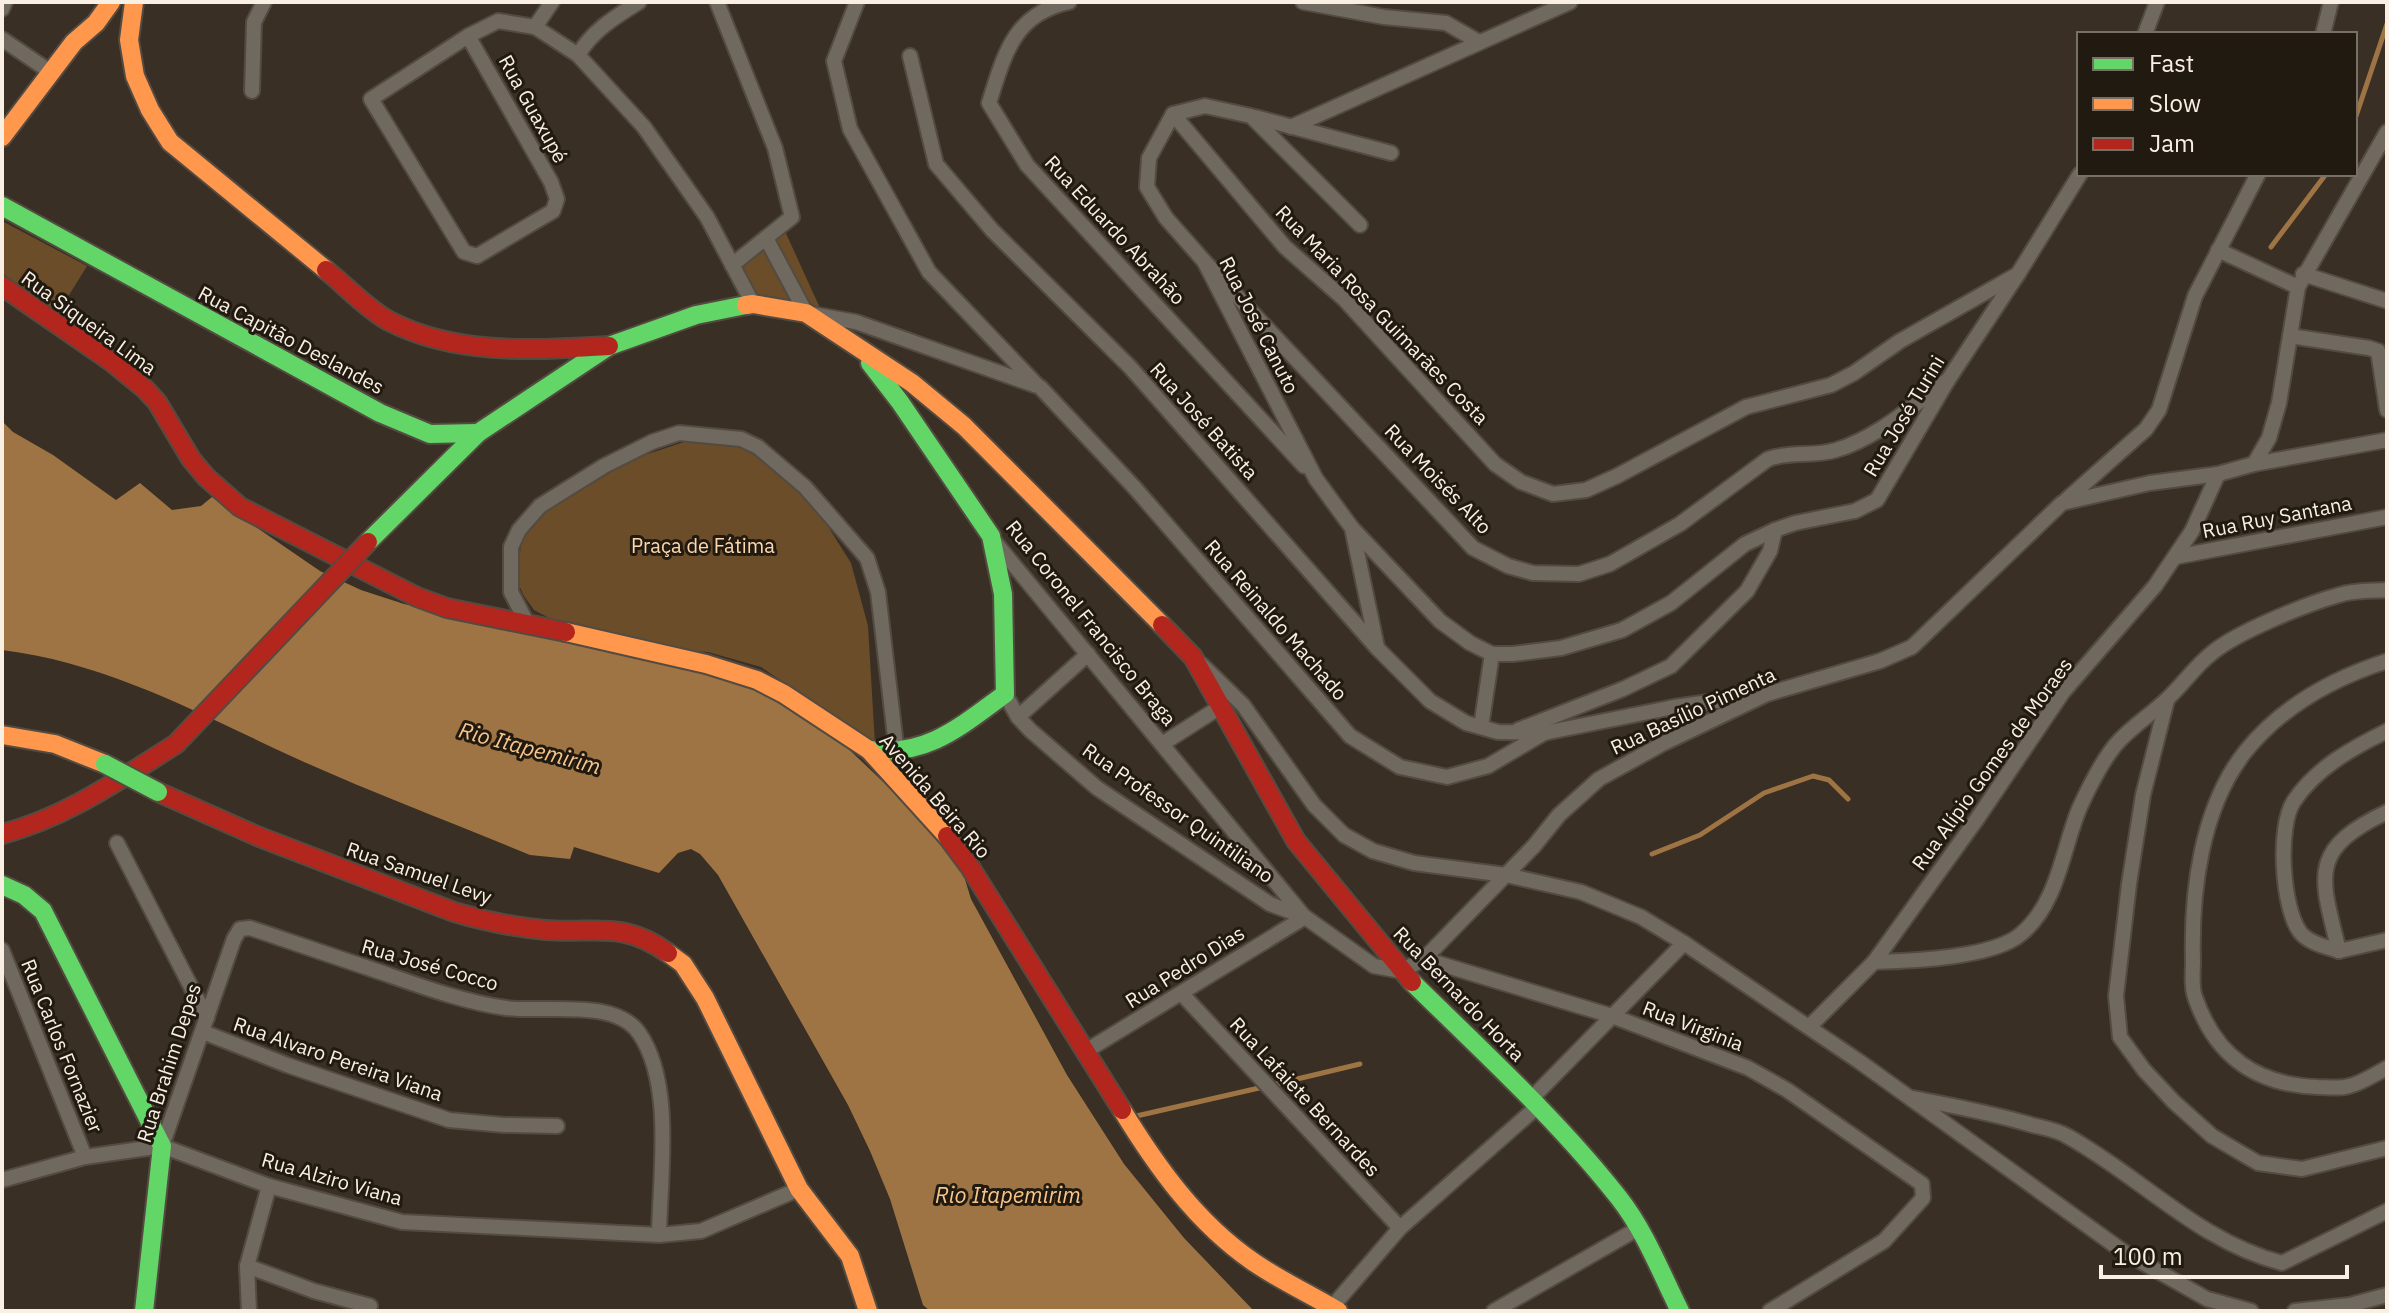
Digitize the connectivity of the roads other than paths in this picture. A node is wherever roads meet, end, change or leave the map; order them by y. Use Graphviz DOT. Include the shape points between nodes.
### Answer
graph roads {
  1 [pos="5,2"];
  2 [pos="111,2"];
  3 [pos="134,2"];
  4 [pos="264,2"];
  5 [pos="552,2"];
  6 [pos="639,2"];
  7 [pos="717,2"];
  8 [pos="857,2"];
  9 [pos="1069,2"];
  10 [pos="1303,2"];
  11 [pos="1570,2"];
  12 [pos="2157,2"];
  13 [pos="2331,2"];
  14 [pos="2,9"];
  15 [pos="535,27"];
  16 [pos="2146,32"];
  17 [pos="2324,32"];
  18 [pos="468,36"];
  19 [pos="2,39"];
  20 [pos="1479,42"];
  21 [pos="578,55"];
  22 [pos="910,56"];
  23 [pos="52,73"];
  24 [pos="252,91"];
  25 [pos="1173,114"];
  26 [pos="1251,116"];
  27 [pos="1291,127"];
  28 [pos="2387,132"];
  29 [pos="2,137"];
  30 [pos="1391,153"];
  31 [pos="2079,176"];
  32 [pos="2257,176"];
  33 [pos="2,206"];
  34 [pos="1360,225"];
  35 [pos="766,238"];
  36 [pos="2218,250"];
  37 [pos="1204,261"];
  38 [pos="732,265"];
  39 [pos="2018,274"];
  40 [pos="2301,280"];
  41 [pos="2,286"];
  42 [pos="2387,301"];
  43 [pos="753,304"];
  44 [pos="806,313"];
  45 [pos="2290,336"];
  46 [pos="609,346"];
  47 [pos="857,347"];
  48 [pos="1948,380"];
  49 [pos="1040,387"];
  50 [pos="2387,410"];
  51 [pos="478,433"];
  52 [pos="2387,440"];
  53 [pos="2254,464"];
  54 [pos="2218,474"];
  55 [pos="1316,479"];
  56 [pos="2062,503"];
  57 [pos="240,507"];
  58 [pos="2387,517"];
  59 [pos="1352,528"];
  60 [pos="1775,530"];
  61 [pos="991,536"];
  62 [pos="2175,557"];
  63 [pos="2387,590"];
  64 [pos="527,623"];
  65 [pos="1377,648"];
  66 [pos="1088,654"];
  67 [pos="1492,654"];
  68 [pos="1193,657"];
  69 [pos="2387,661"];
  70 [pos="1005,694"];
  71 [pos="1767,694"];
  72 [pos="2167,700"];
  73 [pos="1220,707"];
  74 [pos="1018,717"];
  75 [pos="1481,727"];
  76 [pos="2387,731"];
  77 [pos="1514,732"];
  78 [pos="1544,733"];
  79 [pos="2,735"];
  80 [pos="1162,744"];
  81 [pos="869,750"];
  82 [pos="897,754"];
  83 [pos="2387,812"];
  84 [pos="2,834"];
  85 [pos="117,843"];
  86 [pos="1506,875"];
  87 [pos="2,885"];
  88 [pos="1305,917"];
  89 [pos="240,929"];
  90 [pos="2387,940"];
  91 [pos="1684,943"];
  92 [pos="2,950"];
  93 [pos="2339,951"];
  94 [pos="1424,959"];
  95 [pos="1874,962"];
  96 [pos="1401,971"];
  97 [pos="1182,994"];
  98 [pos="1612,1016"];
  99 [pos="205,1025"];
  100 [pos="1809,1027"];
  101 [pos="1086,1051"];
  102 [pos="2387,1068"];
  103 [pos="1908,1097"];
  104 [pos="1534,1102"];
  105 [pos="557,1126"];
  106 [pos="162,1146"];
  107 [pos="2387,1148"];
  108 [pos="85,1157"];
  109 [pos="2,1180"];
  110 [pos="269,1186"];
  111 [pos="799,1189"];
  112 [pos="2387,1211"];
  113 [pos="1400,1228"];
  114 [pos="1639,1228"];
  115 [pos="659,1235"];
  116 [pos="247,1266"];
  117 [pos="2387,1295"];
  118 [pos="370,1306"];
  119 [pos="1335,1309"];
  120 [pos="144,1311"];
  121 [pos="249,1311"];
  122 [pos="868,1311"];
  123 [pos="1494,1311"];
  124 [pos="1680,1311"];
  125 [pos="1770,1311"];
  126 [pos="2251,1311"];
  127 [pos="2295,1311"];
  1 -- 14 [label="street"];
  2 -- 23 [label="main road"];
  3 -- 46 [label="main road" via="129,44 136,80 170,142 387,320 439,341 495,349"];
  4 -- 24 [label="street" via="254,22"];
  5 -- 15 [label="street"];
  6 -- 21 [label="street" via="588,39"];
  7 -- 35 [label="street" via="775,148 792,217"];
  8 -- 49 [label="street" via="834,61 850,129 929,272"];
  9 -- 55 [label="street, Rua Eduardo Abrahão" via="1055,5 1016,31 989,103 1027,165"];
  10 -- 20 [label="street" via="1446,23"];
  11 -- 20 [label="street"];
  12 -- 16 [label="street"];
  13 -- 17 [label="street"];
  15 -- 18 [label="street" via="498,21"];
  15 -- 21 [label="street"];
  18 -- 18 [label="street, Rua Guaxupé" via="557,199 553,211 477,256 464,252 371,99"];
  19 -- 23 [label="street"];
  20 -- 27 [label="street"];
  21 -- 38 [label="street" via="644,127 707,217"];
  22 -- 65 [label="street, Rua José Batista" via="936,164 992,230 1130,367"];
  23 -- 29 [label="main road"];
  25 -- 26 [label="street" via="1205,106"];
  25 -- 37 [label="street, Rua José Canuto" via="1149,158 1147,187"];
  25 -- 39 [label="street, Rua Maria Rosa Guimarães Costa" via="1285,247 1344,299 1495,464 1521,482 1553,494 1586,490 1746,407 1831,385"];
  26 -- 27 [label="street"];
  26 -- 34 [label="street"];
  27 -- 30 [label="street"];
  28 -- 40 [label="street"];
  31 -- 39 [label="street, Rua José Turini"];
  32 -- 36 [label="street, Rua Basílio Pimenta"];
  33 -- 51 [label="main road, Rua Capitão Deslandes" via="411,428 430,434"];
  35 -- 38 [label="street"];
  35 -- 44 [label="street"];
  36 -- 40 [label="street"];
  36 -- 56 [label="street, Rua Basílio Pimenta" via="2195,296 2159,410 2146,429"];
  37 -- 48 [label="street, Rua Moisés Alto" via="1473,548 1533,573 1579,574 1610,564 1680,524 1768,459 1850,445"];
  37 -- 55 [label="street, Rua José Canuto"];
  38 -- 43 [label="street"];
  39 -- 48 [label="street, Rua José Turini"];
  40 -- 42 [label="street"];
  40 -- 45 [label="street"];
  41 -- 57 [label="main road, Rua Siqueira Lima" via="145,389 191,459"];
  43 -- 44 [label="main road"];
  43 -- 46 [label="main road" via="696,315"];
  44 -- 47 [label="main road, Rua Bernardo Horta"];
  44 -- 49 [label="street, Rua Reinaldo Machado" via="856,322"];
  45 -- 50 [label="street" via="2378,351"];
  45 -- 53 [label="street" via="2274,422"];
  46 -- 51 [label="main road"];
  47 -- 61 [label="main road, Rua Coronel Francisco Braga"];
  47 -- 68 [label="main road, Rua Bernardo Horta" via="964,426"];
  48 -- 60 [label="street, Rua José Turini" via="1877,500 1855,511"];
  49 -- 78 [label="street, Rua Reinaldo Machado" via="1350,736 1400,767 1447,777 1488,766"];
  51 -- 84 [label="main road, bridge" via="176,744 66,811"];
  52 -- 53 [label="street"];
  53 -- 54 [label="street"];
  54 -- 56 [label="street"];
  54 -- 62 [label="street, Rua Alípio Gomes de Moraes"];
  55 -- 59 [label="street, Rua José Canuto"];
  56 -- 71 [label="street, Rua Basílio Pimenta" via="1912,647"];
  57 -- 64 [label="main road, Avenida Beira Rio" via="417,597"];
  58 -- 62 [label="street, Rua Ruy Santana"];
  59 -- 65 [label="street, Rua José Canuto"];
  59 -- 67 [label="street" via="1440,621"];
  60 -- 67 [label="street, Rua José Turini" via="1745,544 1671,603 1622,630 1561,648"];
  60 -- 77 [label="street" via="1770,551 1747,591 1671,666"];
  61 -- 66 [label="street, Rua Coronel Francisco Braga"];
  61 -- 70 [label="main road, Rua Professor Quintiliano" via="1005,612"];
  62 -- 95 [label="street, Rua Alípio Gomes de Moraes" via="2063,692"];
  63 -- 72 [label="street" via="2341,594 2235,637 2194,668"];
  64 -- 81 [label="main road, Avenida Beira Rio" via="733,671 784,694"];
  64 -- 82 [label="street" via="511,592 511,547 540,506 652,442 679,433 741,439 805,487 867,558 880,606"];
  65 -- 75 [label="street, Rua José Batista" via="1430,701"];
  66 -- 74 [label="street"];
  66 -- 80 [label="street, Rua Coronel Francisco Braga"];
  67 -- 75 [label="street"];
  68 -- 73 [label="main road, Rua Bernardo Horta"];
  68 -- 86 [label="street" via="1243,705 1314,805 1344,835 1373,851 1414,863"];
  69 -- 102 [label="street" via="2314,692 2246,751 2229,776 2206,831 2192,922 2194,995 2217,1044 2259,1076 2299,1086 2347,1087"];
  70 -- 74 [label="street, Rua Professor Quintiliano"];
  70 -- 82 [label="main road" via="931,744"];
  71 -- 78 [label="street, Rua Reinaldo Machado"];
  71 -- 86 [label="street, Rua Basílio Pimenta" via="1599,779"];
  72 -- 95 [label="street" via="2117,743 2100,769 2080,807 2045,905 2020,936 1999,947 1936,960"];
  72 -- 107 [label="street" via="2143,795 2129,884 2116,996 2120,1037 2174,1102 2212,1136 2258,1163 2302,1169"];
  73 -- 80 [label="street"];
  73 -- 96 [label="main road, Rua Bernardo Horta" via="1296,841"];
  74 -- 88 [label="street, Rua Professor Quintiliano" via="1097,788 1270,904"];
  75 -- 77 [label="street, Rua José Batista"];
  76 -- 93 [label="street" via="2330,764 2292,803 2283,849 2284,887 2301,933"];
  77 -- 78 [label="street, Rua José Batista"];
  79 -- 111 [label="main road, Rua Samuel Levy, bridge" via="68,746 270,841 454,912 547,930 629,932 654,943 683,964 705,998"];
  80 -- 88 [label="street, Rua Coronel Francisco Braga"];
  81 -- 82 [label="main road"];
  81 -- 101 [label="main road, Avenida Beira Rio" via="970,867"];
  83 -- 93 [label="street" via="2357,826 2326,864 2323,886"];
  85 -- 99 [label="street"];
  86 -- 91 [label="street" via="1581,892 1641,917"];
  86 -- 94 [label="street, Rua Basílio Pimenta"];
  87 -- 106 [label="main road" via="43,911"];
  88 -- 96 [label="street, Rua Professor Quintiliano" via="1374,966"];
  88 -- 97 [label="street, Rua Pedro Dias"];
  89 -- 99 [label="street, Rua Brahim Depes"];
  89 -- 115 [label="street, Rua José Cocco" via="250,928 443,994 507,1008 609,1012 627,1019 653,1056 661,1096"];
  90 -- 93 [label="street"];
  91 -- 98 [label="street"];
  91 -- 100 [label="street"];
  92 -- 108 [label="street, Rua Carlos Fornazier"];
  94 -- 96 [label="street, Rua Basílio Pimenta"];
  94 -- 98 [label="street, Rua Virginia"];
  95 -- 100 [label="street, Rua Alípio Gomes de Moraes"];
  96 -- 104 [label="main road, Rua Bernardo Horta"];
  97 -- 101 [label="street, Rua Pedro Dias"];
  97 -- 113 [label="street, Rua Lafaiete Bernardes"];
  98 -- 104 [label="street"];
  98 -- 125 [label="street, Rua Virginia" via="1774,1082 1922,1184 1923,1198 1884,1241"];
  99 -- 105 [label="street, Rua Alvaro Pereira Viana" via="287,1065 449,1120"];
  99 -- 106 [label="street, Rua Brahim Depes"];
  100 -- 103 [label="street"];
  101 -- 119 [label="main road, Avenida Beira Rio" via="1153,1160 1205,1223 1255,1262"];
  103 -- 112 [label="street" via="2065,1134 2231,1244 2282,1263"];
  103 -- 126 [label="street" via="2124,1252 2207,1299"];
  104 -- 113 [label="street"];
  104 -- 114 [label="main road, Rua Bernardo Horta"];
  106 -- 108 [label="street"];
  106 -- 110 [label="street, Rua Alziro Viana"];
  106 -- 120 [label="main road, Rua Brahim Depes"];
  108 -- 109 [label="street"];
  110 -- 115 [label="street, Rua Alziro Viana" via="402,1222"];
  110 -- 116 [label="street"];
  111 -- 115 [label="street, Rua Alziro Viana" via="701,1231"];
  111 -- 122 [label="main road, Rua Samuel Levy" via="850,1256"];
  113 -- 119 [label="street"];
  114 -- 123 [label="street"];
  114 -- 124 [label="main road, Rua Bernardo Horta"];
  116 -- 118 [label="street"];
  116 -- 121 [label="street"];
  117 -- 127 [label="street"];
}
